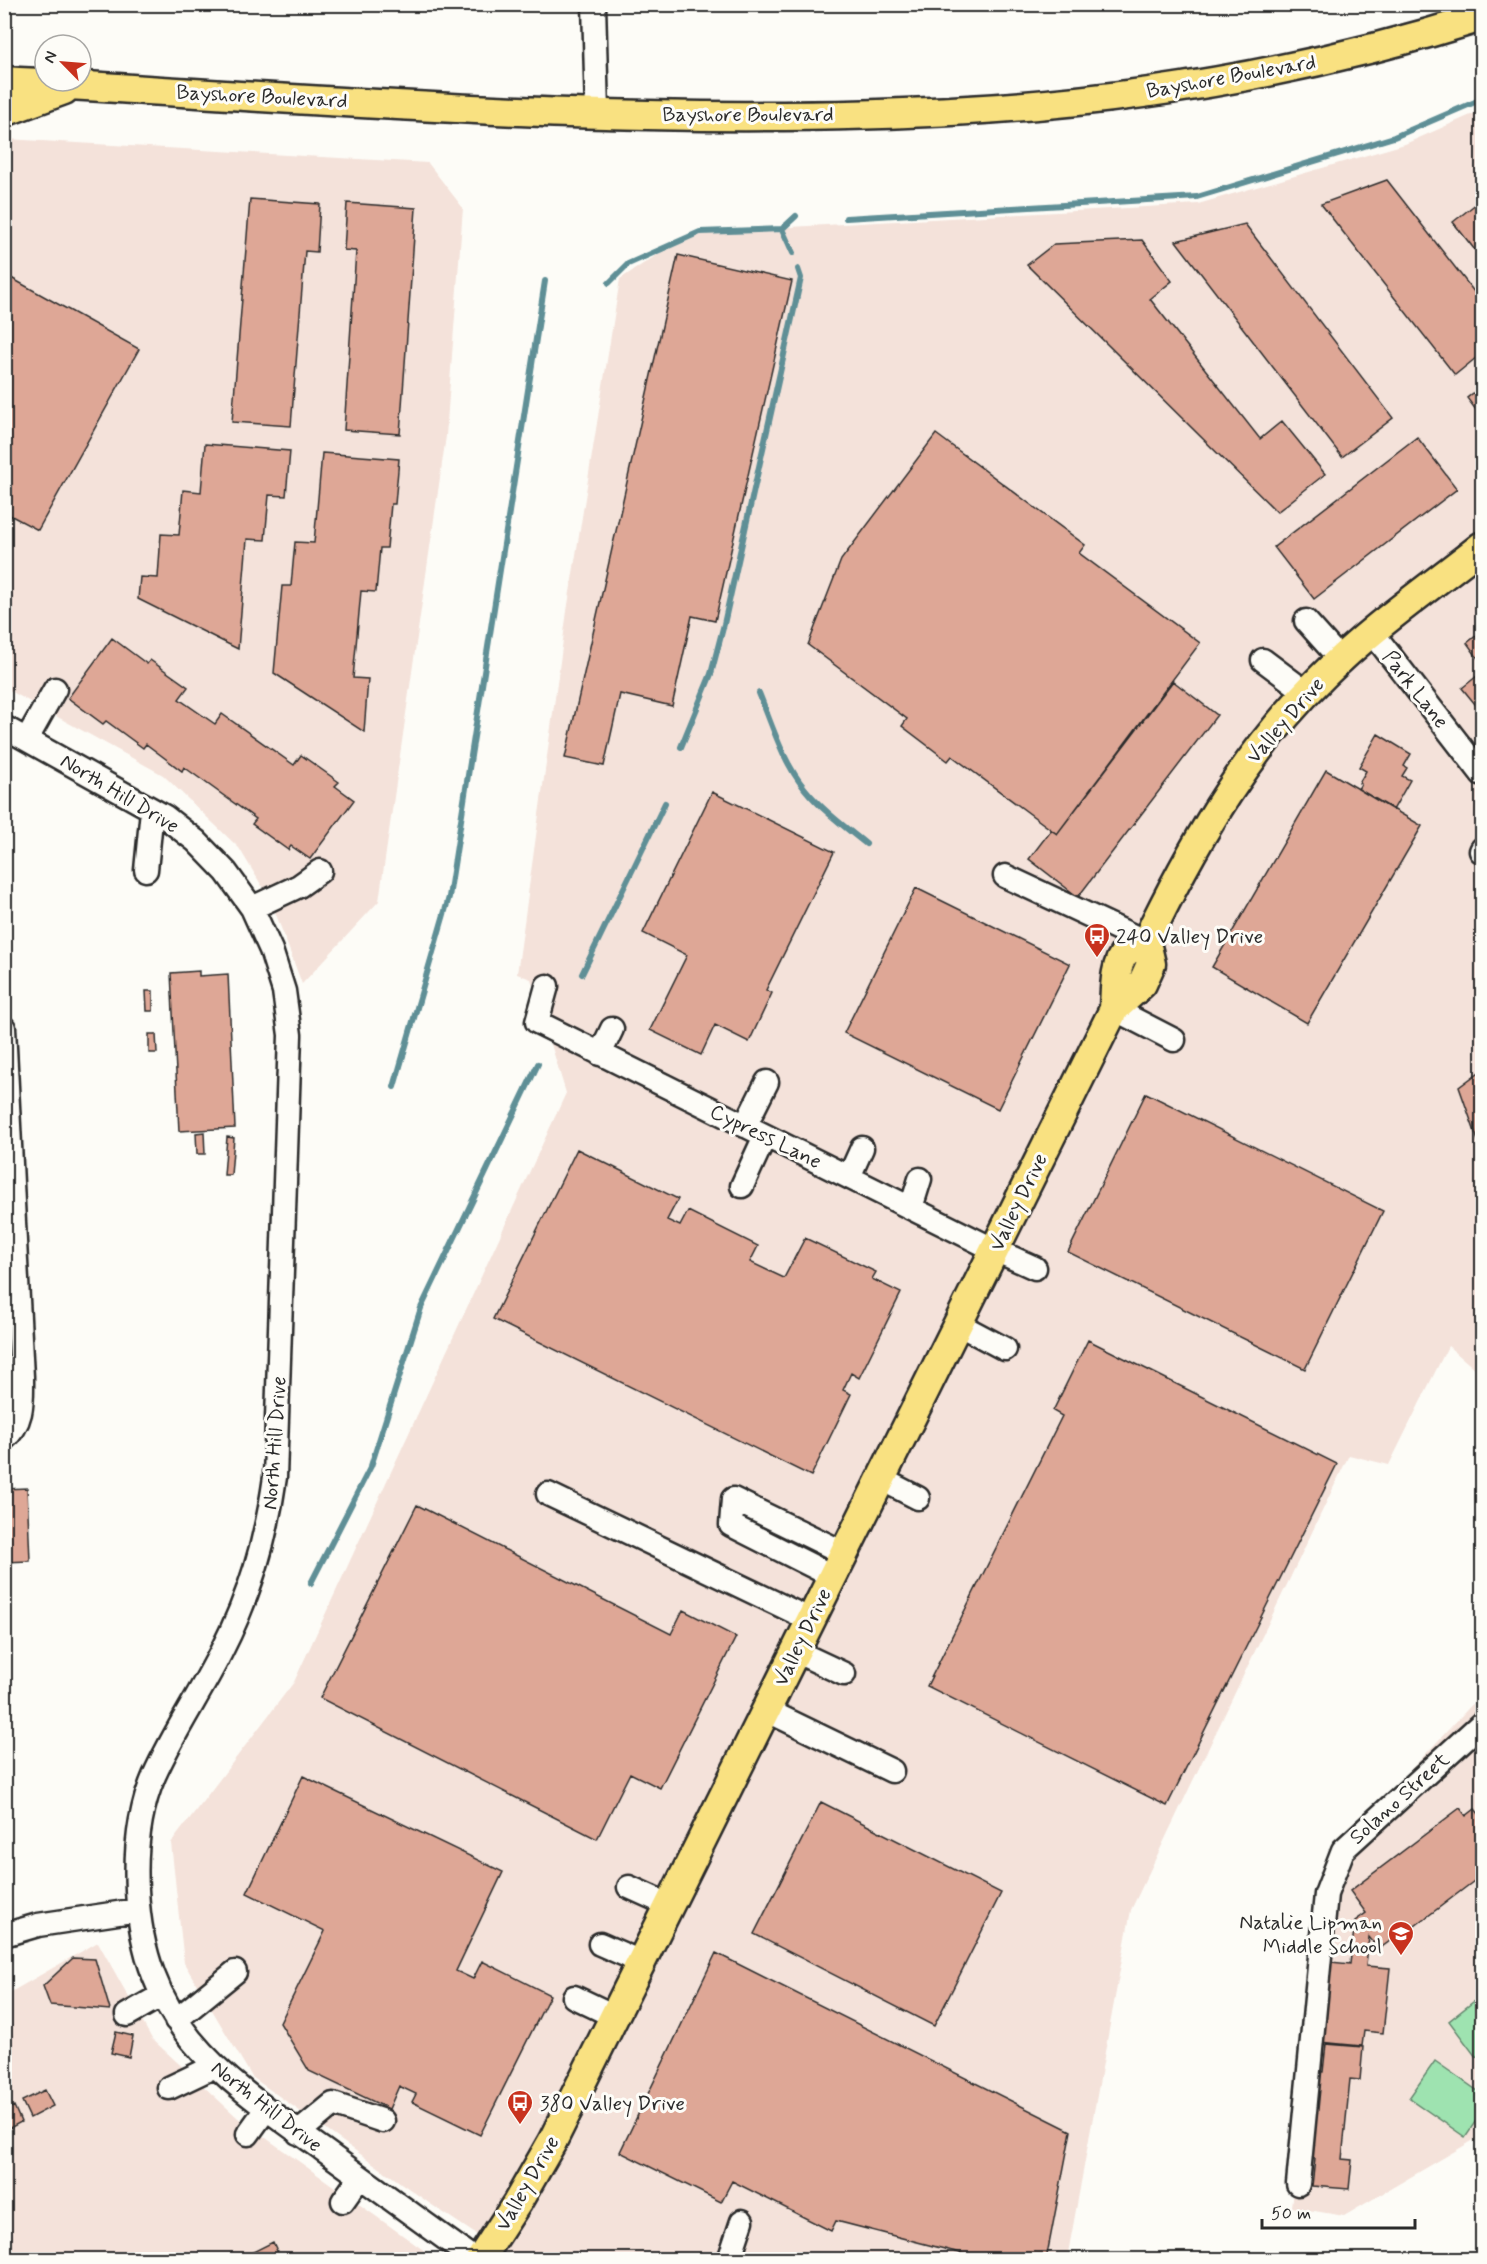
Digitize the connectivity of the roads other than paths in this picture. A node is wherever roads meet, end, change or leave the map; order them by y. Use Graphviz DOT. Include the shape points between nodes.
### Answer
graph roads {
  1 [pos="594,4"];
  2 [pos="1482,17"];
  3 [pos="4,81"];
  4 [pos="33,83"];
  5 [pos="93,86"];
  6 [pos="55,93"];
  7 [pos="4,112"];
  8 [pos="597,113"];
  9 [pos="1482,546"];
  10 [pos="1306,621"];
  11 [pos="1372,632"];
  12 [pos="1340,659"];
  13 [pos="1263,660"];
  14 [pos="55,689"];
  15 [pos="1307,693"];
  16 [pos="4,727"];
  17 [pos="27,739"];
  18 [pos="1482,773"];
  19 [pos="152,810"];
  20 [pos="146,870"];
  21 [pos="320,871"];
  22 [pos="1005,876"];
  23 [pos="252,908"];
  24 [pos="1146,942"];
  25 [pos="547,986"];
  26 [pos="1114,1009"];
  27 [pos="4,1028"];
  28 [pos="612,1029"];
  29 [pos="1174,1040"];
  30 [pos="600,1054"];
  31 [pos="766,1082"];
  32 [pos="755,1131"];
  33 [pos="862,1148"];
  34 [pos="849,1177"];
  35 [pos="920,1179"];
  36 [pos="742,1186"];
  37 [pos="911,1208"];
  38 [pos="995,1250"];
  39 [pos="1035,1268"];
  40 [pos="958,1324"];
  41 [pos="1005,1349"];
  42 [pos="4,1439"];
  43 [pos="881,1479"];
  44 [pos="548,1494"];
  45 [pos="918,1498"];
  46 [pos="811,1620"];
  47 [pos="795,1651"];
  48 [pos="844,1674"];
  49 [pos="766,1710"];
  50 [pos="1482,1723"];
  51 [pos="892,1771"];
  52 [pos="629,1887"];
  53 [pos="669,1905"];
  54 [pos="138,1910"];
  55 [pos="4,1935"];
  56 [pos="600,1944"];
  57 [pos="641,1962"];
  58 [pos="236,1972"];
  59 [pos="162,1995"];
  60 [pos="574,1997"];
  61 [pos="127,2015"];
  62 [pos="614,2016"];
  63 [pos="176,2020"];
  64 [pos="213,2067"];
  65 [pos="169,2088"];
  66 [pos="266,2109"];
  67 [pos="383,2121"];
  68 [pos="298,2133"];
  69 [pos="248,2134"];
  70 [pos="360,2177"];
  71 [pos="1298,2184"];
  72 [pos="343,2201"];
  73 [pos="742,2221"];
  74 [pos="477,2259"];
  75 [pos="729,2259"];
  1 -- 8 [label="street"];
  2 -- 8 [label="main road, Bayshore Boulevard" via="1282,68 1060,102 870,114"];
  3 -- 4 [label="main road, Bayshore Boulevard"];
  5 -- 8 [label="main road, Bayshore Boulevard"];
  6 -- 7 [label="main road"];
  9 -- 11 [label="main road, Valley Drive"];
  10 -- 12 [label="street"];
  11 -- 12 [label="main road, Valley Drive"];
  11 -- 18 [label="street, Park Lane"];
  12 -- 15 [label="main road, Valley Drive"];
  13 -- 15 [label="street"];
  14 -- 17 [label="street"];
  15 -- 24 [label="main road, Valley Drive" via="1263,743 1223,799"];
  16 -- 17 [label="street, North Hill Drive"];
  17 -- 19 [label="street, North Hill Drive"];
  19 -- 20 [label="street"];
  19 -- 23 [label="street, North Hill Drive" via="196,841 226,872"];
  21 -- 23 [label="street" via="299,886"];
  22 -- 24 [label="street"];
  23 -- 54 [label="street, North Hill Drive" via="284,991 290,1035 275,1477 268,1523 240,1611 154,1777 135,1864"];
  24 -- 26 [label="main road, Valley Drive" via="1125,953 1116,971"];
  25 -- 30 [label="street, Cypress Lane" via="537,1022"];
  26 -- 29 [label="street"];
  26 -- 38 [label="main road, Valley Drive"];
  27 -- 42 [label="street" via="22,1377 21,1412 15,1429"];
  28 -- 30 [label="street"];
  30 -- 32 [label="street, Cypress Lane"];
  31 -- 32 [label="street"];
  32 -- 34 [label="street, Cypress Lane"];
  32 -- 36 [label="street"];
  33 -- 34 [label="street"];
  34 -- 37 [label="street, Cypress Lane"];
  35 -- 37 [label="street"];
  37 -- 38 [label="street, Cypress Lane"];
  38 -- 39 [label="street, Cypress Lane"];
  38 -- 40 [label="main road, Valley Drive"];
  40 -- 41 [label="street"];
  40 -- 43 [label="main road, Valley Drive"];
  43 -- 45 [label="street"];
  43 -- 46 [label="main road, Valley Drive"];
  44 -- 46 [label="street"];
  46 -- 47 [label="main road, Valley Drive"];
  47 -- 48 [label="street"];
  47 -- 49 [label="main road, Valley Drive"];
  49 -- 51 [label="street"];
  49 -- 53 [label="main road, Valley Drive"];
  50 -- 71 [label="street, Solano Street" via="1343,1850 1326,1894"];
  52 -- 53 [label="street"];
  53 -- 57 [label="main road, Valley Drive"];
  54 -- 55 [label="street" via="38,1924"];
  54 -- 59 [label="street, North Hill Drive" via="144,1946"];
  56 -- 57 [label="street"];
  57 -- 62 [label="main road, Valley Drive"];
  58 -- 63 [label="street"];
  59 -- 61 [label="street"];
  59 -- 63 [label="street, North Hill Drive"];
  60 -- 62 [label="street"];
  62 -- 74 [label="main road, Valley Drive" via="542,2161"];
  63 -- 64 [label="street, North Hill Drive"];
  64 -- 65 [label="street"];
  64 -- 66 [label="street, North Hill Drive"];
  66 -- 68 [label="street, North Hill Drive"];
  66 -- 69 [label="street"];
  67 -- 68 [label="street" via="333,2104"];
  68 -- 70 [label="street, North Hill Drive"];
  70 -- 72 [label="street"];
  70 -- 74 [label="street, North Hill Drive"];
  73 -- 75 [label="street"];
}
